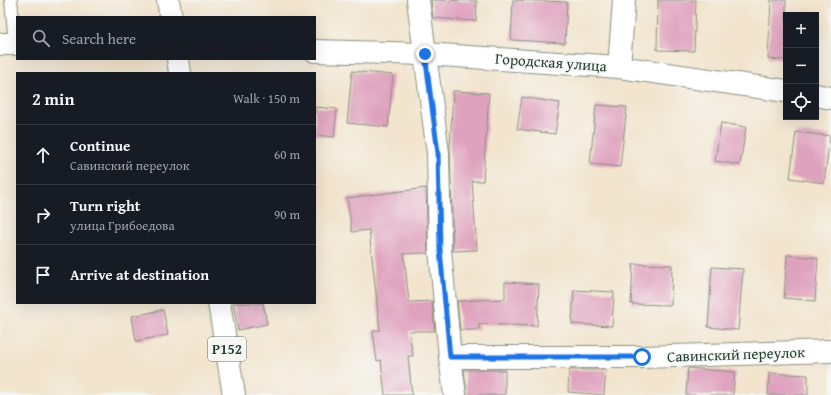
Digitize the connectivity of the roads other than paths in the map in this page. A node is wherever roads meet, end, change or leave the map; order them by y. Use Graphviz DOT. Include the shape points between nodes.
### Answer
graph roads {
  1 [pos="11,0"];
  2 [pos="168,0"];
  3 [pos="418,0"];
  4 [pos="624,0"];
  5 [pos="171,16"];
  6 [pos="11,44"];
  7 [pos="316,51"];
  8 [pos="425,54"];
  9 [pos="178,60"];
  10 [pos="619,67"];
  11 [pos="180,72"];
  12 [pos="783,91"];
  13 [pos="819,96"];
  14 [pos="831,98"];
  15 [pos="219,304"];
  16 [pos="831,351"];
  17 [pos="450,357"];
  18 [pos="234,395"];
  19 [pos="455,395"];
  1 -- 6 [label="lane"];
  2 -- 5 [label="street"];
  3 -- 8 [label="street"];
  4 -- 10 [label="street"];
  7 -- 8 [label="street, Городская улица"];
  8 -- 10 [label="street, Городская улица"];
  8 -- 17 [label="street" via="438,153 440,250"];
  9 -- 11 [label="street"];
  10 -- 12 [label="street, Городская улица"];
  13 -- 14 [label="street"];
  15 -- 18 [label="street, Р152"];
  16 -- 17 [label="street, Савинский переулок" via="642,357"];
  17 -- 19 [label="street"];
}
